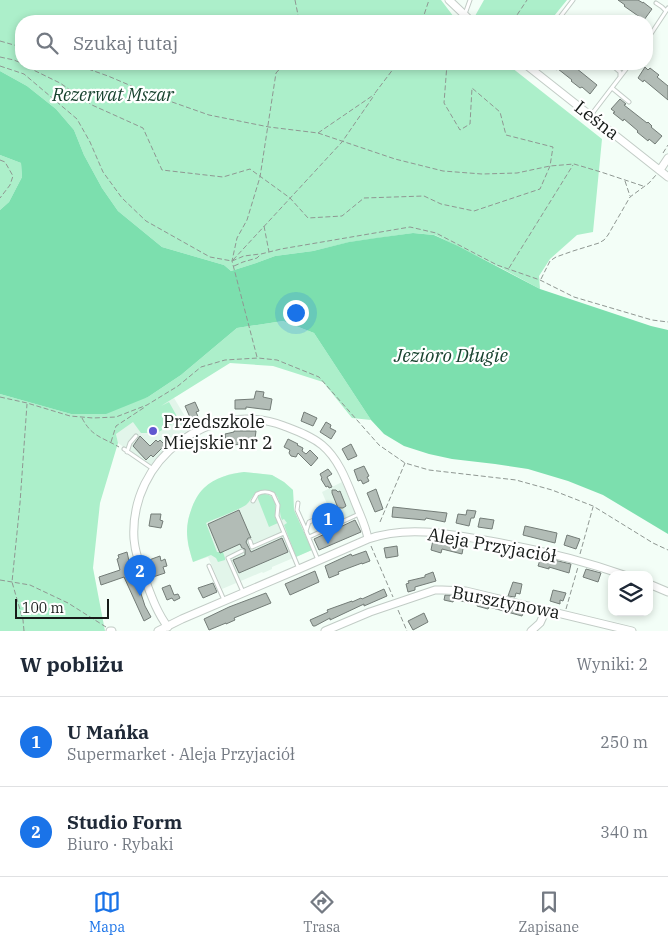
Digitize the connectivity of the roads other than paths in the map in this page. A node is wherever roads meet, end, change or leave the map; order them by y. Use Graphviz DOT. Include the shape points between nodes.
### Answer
graph roads {
  1 [pos="449,0"];
  2 [pos="470,0"];
  3 [pos="573,0"];
  4 [pos="656,3"];
  5 [pos="667,10"];
  6 [pos="465,15"];
  7 [pos="562,15"];
  8 [pos="653,31"];
  9 [pos="534,70"];
  10 [pos="618,70"];
  11 [pos="625,70"];
  12 [pos="620,77"];
  13 [pos="612,88"];
  14 [pos="629,102"];
  15 [pos="590,115"];
  16 [pos="664,158"];
  17 [pos="658,172"];
  18 [pos="668,177"];
  19 [pos="136,436"];
  20 [pos="153,469"];
  21 [pos="253,501"];
  22 [pos="298,503"];
  23 [pos="360,514"];
  24 [pos="319,518"];
  25 [pos="306,531"];
  26 [pos="284,533"];
  27 [pos="309,537"];
  28 [pos="250,541"];
  29 [pos="369,541"];
  30 [pos="242,551"];
  31 [pos="318,560"];
  32 [pos="209,566"];
  33 [pos="299,569"];
  34 [pos="611,571"];
  35 [pos="653,586"];
  36 [pos="668,592"];
  37 [pos="243,593"];
  38 [pos="224,601"];
  39 [pos="546,610"];
  40 [pos="167,629"];
  41 [pos="158,631"];
  42 [pos="325,631"];
  43 [pos="531,631"];
  44 [pos="632,631"];
  1 -- 6 [label="street"];
  2 -- 6 [label="lane"];
  3 -- 7 [label="lane"];
  4 -- 5 [label="lane"];
  5 -- 8 [label="lane"];
  9 -- 15 [label="street, Leśna"];
  10 -- 12 [label="lane"];
  11 -- 12 [label="lane"];
  12 -- 13 [label="lane"];
  13 -- 14 [label="lane"];
  13 -- 15 [label="lane"];
  15 -- 17 [label="street, Leśna"];
  16 -- 17 [label="street"];
  17 -- 18 [label="street, Leśna"];
  19 -- 20 [label="lane" via="126,451"];
  20 -- 23 [label="street" via="173,446 196,431 227,420 264,420 298,432 321,445 339,467"];
  20 -- 40 [label="street" via="138,502 134,540 140,566"];
  21 -- 26 [label="lane" via="262,492 274,494 277,516"];
  22 -- 25 [label="lane" via="297,510"];
  23 -- 27 [label="lane"];
  23 -- 29 [label="street"];
  24 -- 25 [label="lane" via="309,522"];
  25 -- 27 [label="lane"];
  26 -- 28 [label="lane" via="252,547"];
  26 -- 33 [label="lane"];
  27 -- 31 [label="lane"];
  29 -- 31 [label="street, Aleja Przyjaciół"];
  29 -- 34 [label="street, Aleja Przyjaciół" via="378,535 399,532 436,532 523,547"];
  30 -- 37 [label="lane" via="228,558"];
  31 -- 33 [label="street, Aleja Przyjaciół"];
  32 -- 38 [label="lane"];
  33 -- 37 [label="street, Aleja Przyjaciół"];
  35 -- 36 [label="street"];
  37 -- 38 [label="street, Aleja Przyjaciół"];
  38 -- 40 [label="street, Aleja Przyjaciół"];
  39 -- 42 [label="street, Bursztynowa" via="466,591 435,590"];
  39 -- 43 [label="street" via="540,623"];
  39 -- 44 [label="street, Bursztynowa"];
  40 -- 41 [label="street, Aleja Przyjaciół"];
}
